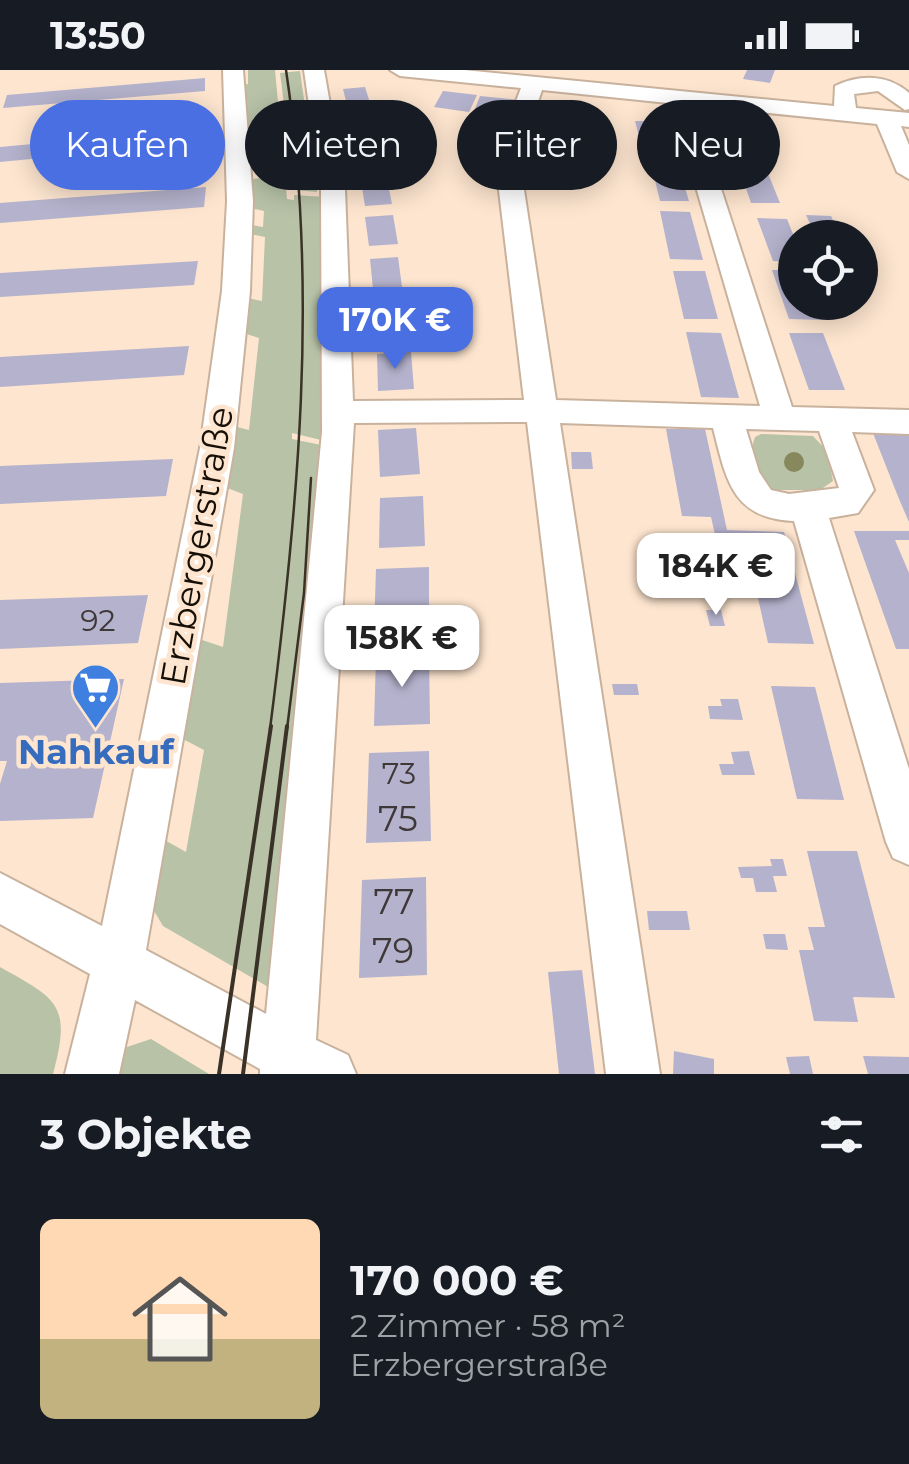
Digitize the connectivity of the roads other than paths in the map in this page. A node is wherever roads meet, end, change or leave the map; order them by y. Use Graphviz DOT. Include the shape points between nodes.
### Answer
graph roads {
  1 [pos="233,70"];
  2 [pos="314,70"];
  3 [pos="400,70"];
  4 [pos="654,70"];
  5 [pos="458,73"];
  6 [pos="534,83"];
  7 [pos="648,94"];
  8 [pos="705,95"];
  9 [pos="846,114"];
  10 [pos="900,114"];
  11 [pos="909,172"];
  12 [pos="337,412"];
  13 [pos="543,412"];
  14 [pos="727,420"];
  15 [pos="780,420"];
  16 [pos="831,420"];
  17 [pos="909,422"];
  18 [pos="808,507"];
  19 [pos="909,842"];
  20 [pos="0,898"];
  21 [pos="118,961"];
  22 [pos="302,1068"];
  23 [pos="92,1074"];
  24 [pos="634,1074"];
  1 -- 21 [label="street, Erzbergerstraße" via="240,201 217,448"];
  2 -- 12 [label="street" via="332,189"];
  3 -- 5 [label="street"];
  4 -- 7 [label="street"];
  5 -- 6 [label="street"];
  6 -- 7 [label="street"];
  6 -- 13 [label="street" via="506,157"];
  7 -- 8 [label="street"];
  8 -- 9 [label="street"];
  8 -- 15 [label="street" via="686,115"];
  9 -- 10 [label="street"];
  9 -- 10 [label="street" via="843,91 853,85 890,88 902,96"];
  10 -- 11 [label="street"];
  12 -- 13 [label="street"];
  12 -- 22 [label="street"];
  13 -- 14 [label="street"];
  13 -- 24 [label="street"];
  14 -- 15 [label="street"];
  14 -- 18 [label="street" via="753,498"];
  15 -- 16 [label="street"];
  16 -- 17 [label="street"];
  16 -- 18 [label="street" via="857,490 846,502"];
  18 -- 19 [label="street"];
  20 -- 21 [label="street"];
  21 -- 22 [label="street"];
  21 -- 23 [label="street, Erzbergerstraße"];
}
